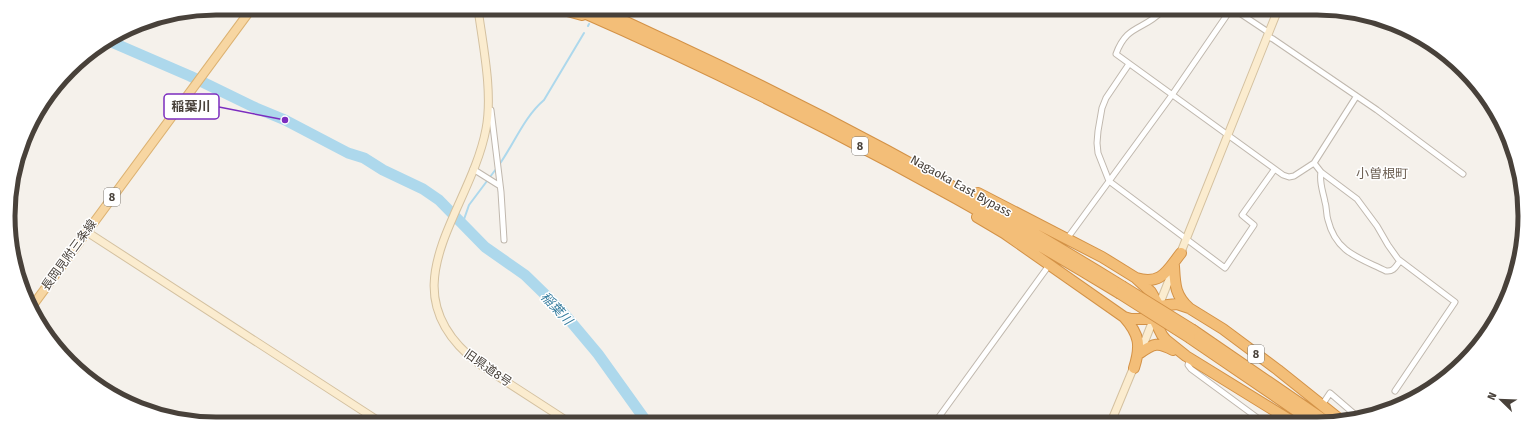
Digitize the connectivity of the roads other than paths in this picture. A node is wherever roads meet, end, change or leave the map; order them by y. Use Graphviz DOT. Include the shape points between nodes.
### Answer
graph roads {
  1 [pos="247,15"];
  2 [pos="479,15"];
  3 [pos="606,15"];
  4 [pos="607,15"];
  5 [pos="1159,15"];
  6 [pos="1228,15"];
  7 [pos="1242,15"];
  8 [pos="1276,15"];
  9 [pos="1267,34"];
  10 [pos="1130,64"];
  11 [pos="488,90"];
  12 [pos="1172,95"];
  13 [pos="1356,97"];
  14 [pos="831,130"];
  15 [pos="854,133"];
  16 [pos="1228,135"];
  17 [pos="1314,163"];
  18 [pos="473,170"];
  19 [pos="1274,170"];
  20 [pos="1321,172"];
  21 [pos="1463,174"];
  22 [pos="1110,181"];
  23 [pos="500,186"];
  24 [pos="86,232"];
  25 [pos="1069,236"];
  26 [pos="1186,239"];
  27 [pos="504,240"];
  28 [pos="1181,253"];
  29 [pos="1400,261"];
  30 [pos="1174,266"];
  31 [pos="1047,268"];
  32 [pos="1136,278"];
  33 [pos="1121,290"];
  34 [pos="35,303"];
  35 [pos="1159,306"];
  36 [pos="1189,308"];
  37 [pos="1124,317"];
  38 [pos="1154,319"];
  39 [pos="1191,334"];
  40 [pos="1140,353"];
  41 [pos="1188,358"];
  42 [pos="1134,368"];
  43 [pos="1395,391"];
  44 [pos="1324,402"];
  45 [pos="1354,413"];
  46 [pos="1336,416"];
  47 [pos="372,417"];
  48 [pos="561,417"];
  49 [pos="940,417"];
  50 [pos="1113,417"];
  51 [pos="1256,417"];
  52 [pos="1285,417"];
  53 [pos="1306,417"];
  54 [pos="1319,417"];
  1 -- 24 [label="main road, 長岡見附三条線 / 8"];
  2 -- 11 [label="street"];
  3 -- 14 [label="highway, Nagaoka East Bypass / 8" via="695,63"];
  4 -- 15 [label="highway, Nagaoka East Bypass / 8" via="768,89"];
  5 -- 10 [label="street" via="1130,31 1120,43 1116,54"];
  6 -- 12 [label="street"];
  7 -- 9 [label="street"];
  8 -- 9 [label="street"];
  9 -- 13 [label="street"];
  9 -- 16 [label="street"];
  10 -- 12 [label="street"];
  10 -- 22 [label="street" via="1106,98 1096,143"];
  11 -- 18 [label="street" via="486,130"];
  11 -- 23 [label="street"];
  12 -- 16 [label="street"];
  12 -- 22 [label="street"];
  13 -- 17 [label="street"];
  13 -- 21 [label="street"];
  14 -- 33 [label="highway, Nagaoka East Bypass / 8"];
  14 -- 37 [label="highway, 8" via="1004,234"];
  15 -- 32 [label="highway, 8" via="1040,225"];
  15 -- 33 [label="highway, Nagaoka East Bypass / 8" via="1015,221"];
  16 -- 19 [label="street"];
  16 -- 26 [label="street"];
  17 -- 19 [label="street" via="1289,177"];
  17 -- 20 [label="street"];
  18 -- 23 [label="street"];
  18 -- 48 [label="street, 旧県道8号" via="437,258 434,279 436,304 447,331 459,347 479,364"];
  19 -- 26 [label="street" via="1242,215 1254,225 1225,268"];
  20 -- 29 [label="street" via="1357,199"];
  20 -- 29 [label="street" via="1320,183 1328,220 1340,245 1354,256 1386,271 1393,270"];
  22 -- 25 [label="street"];
  22 -- 26 [label="street"];
  23 -- 27 [label="street"];
  24 -- 34 [label="main road, 長岡見附三条線 / 8"];
  24 -- 47 [label="street"];
  26 -- 28 [label="street"];
  28 -- 30 [label="street"];
  28 -- 32 [label="highway" via="1167,272 1158,278"];
  29 -- 43 [label="street" via="1455,302"];
  30 -- 35 [label="street"];
  30 -- 36 [label="highway" via="1179,295"];
  31 -- 49 [label="street"];
  32 -- 35 [label="highway, 8" via="1151,292"];
  33 -- 39 [label="highway, Nagaoka East Bypass / 8, bridge"];
  35 -- 36 [label="highway, 8" via="1177,304"];
  35 -- 38 [label="street"];
  36 -- 46 [label="highway, 8" via="1223,329"];
  37 -- 38 [label="highway, 8"];
  37 -- 42 [label="highway" via="1138,339 1138,354"];
  38 -- 40 [label="street"];
  38 -- 41 [label="highway" via="1166,340"];
  39 -- 53 [label="highway, Nagaoka East Bypass / 8"];
  39 -- 54 [label="highway, Nagaoka East Bypass / 8"];
  40 -- 41 [label="highway" via="1150,346 1159,344"];
  40 -- 42 [label="street"];
  41 -- 51 [label="street" via="1191,369"];
  41 -- 52 [label="highway"];
  42 -- 50 [label="street"];
  44 -- 45 [label="street" via="1330,393"];
}
